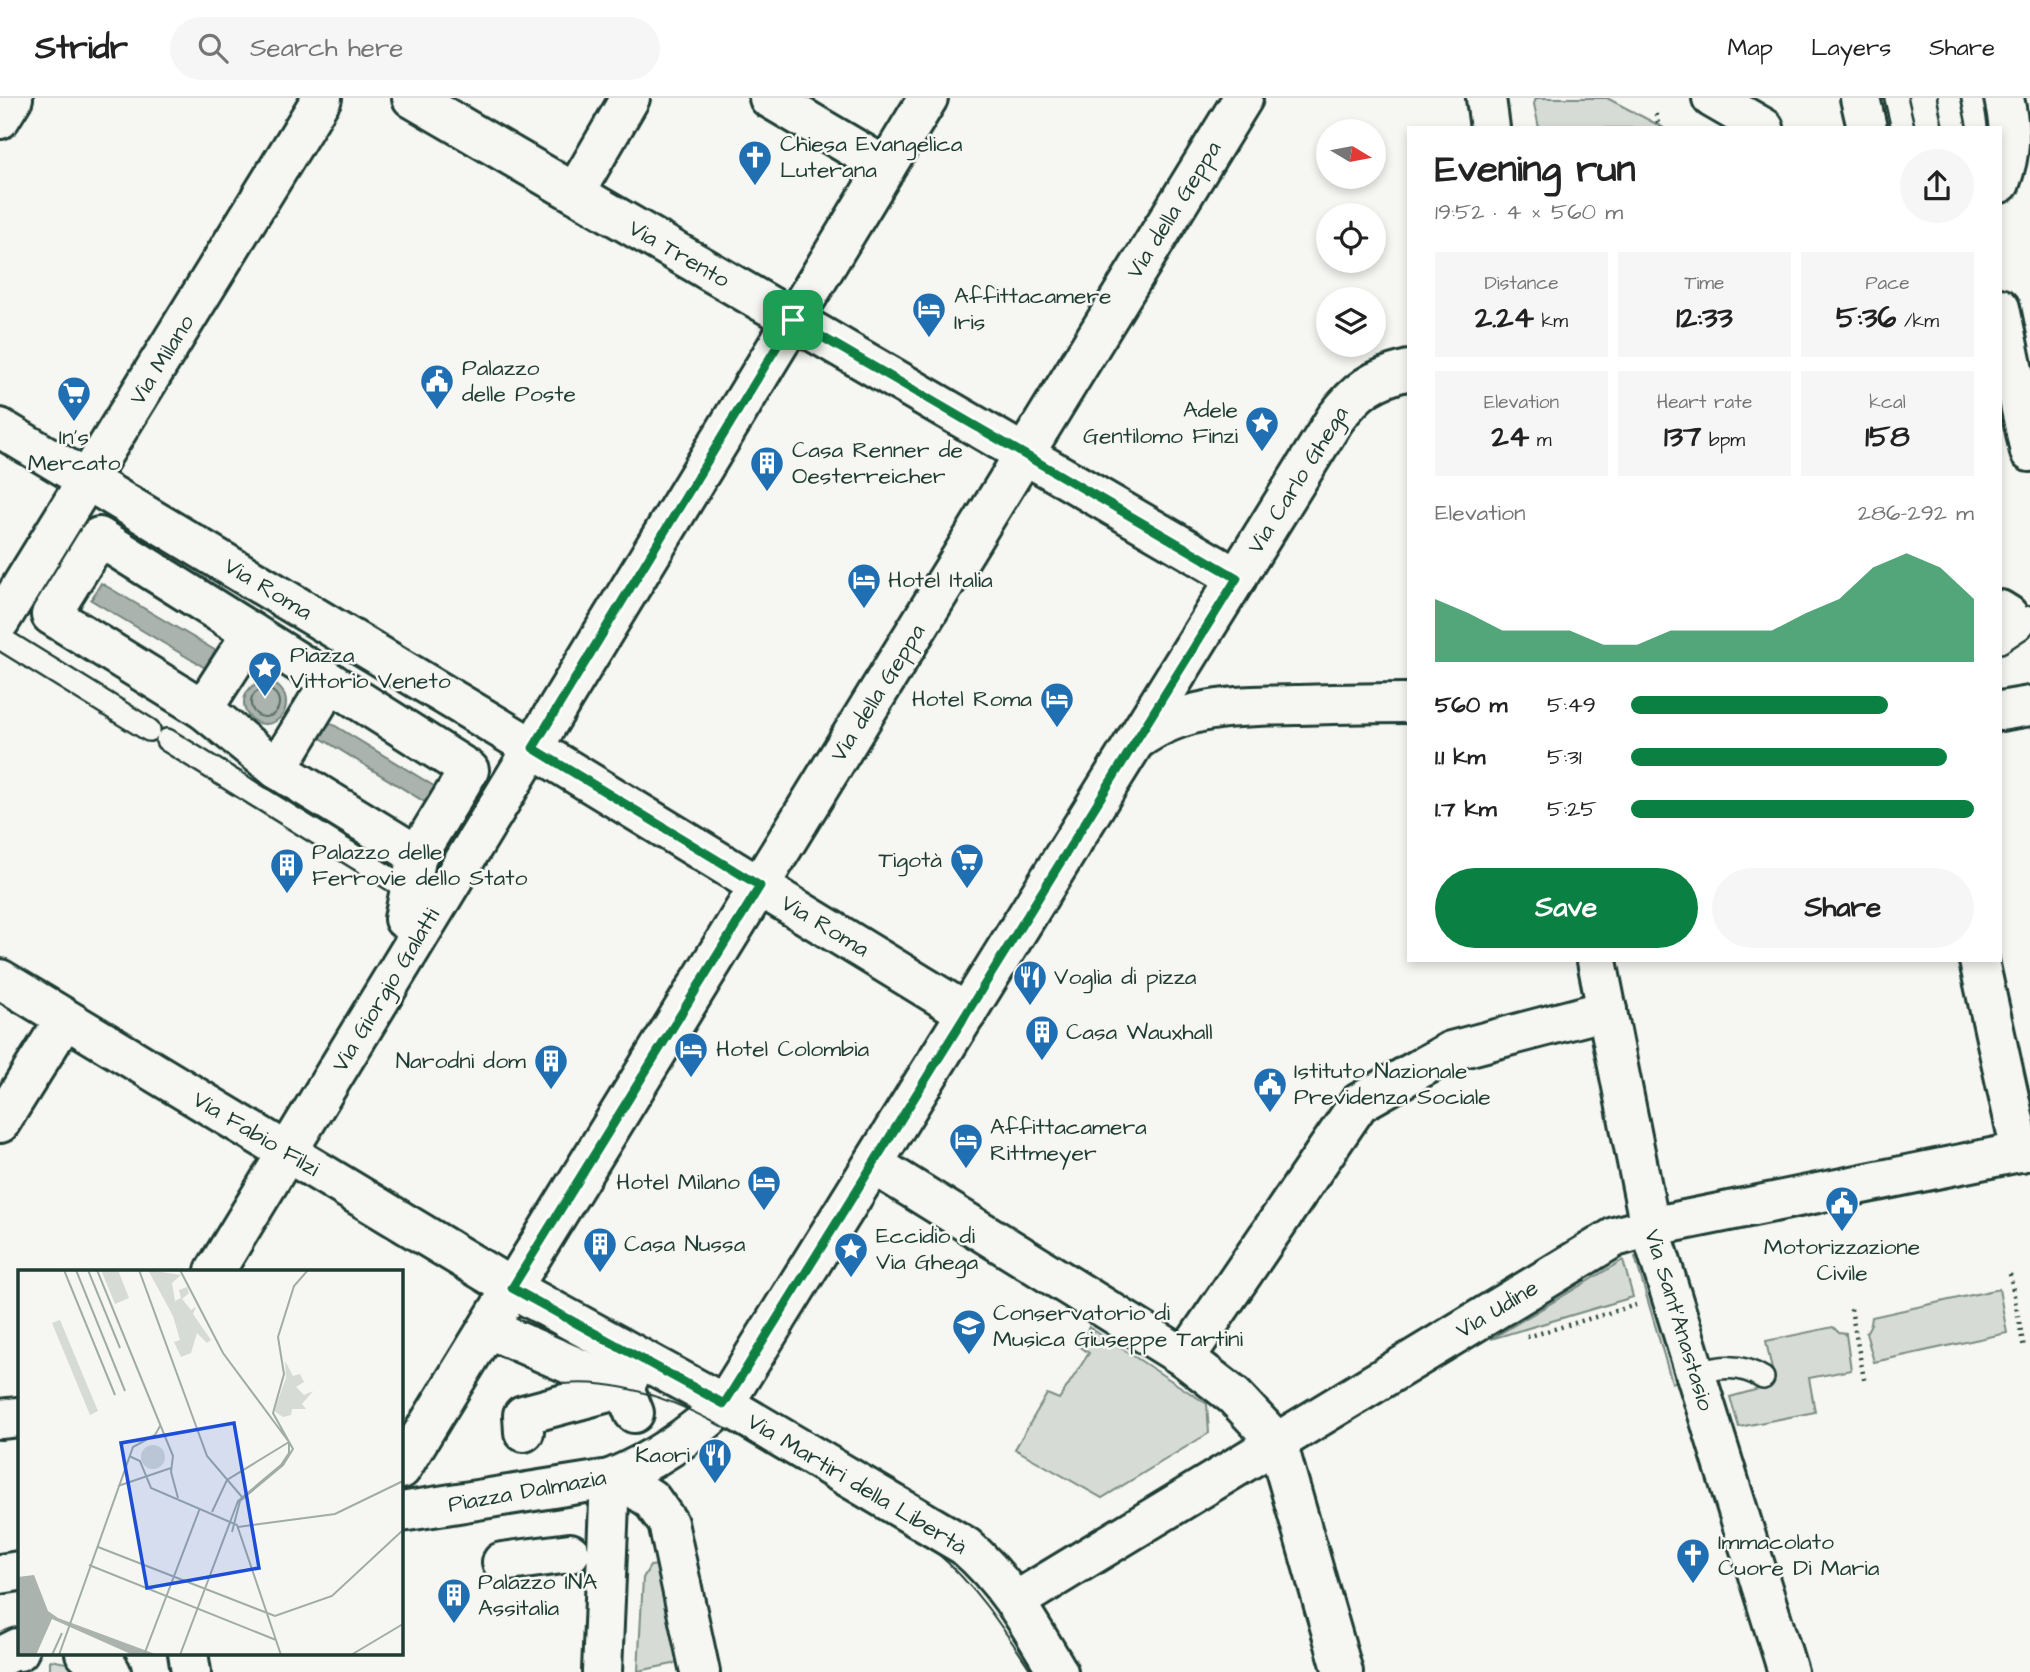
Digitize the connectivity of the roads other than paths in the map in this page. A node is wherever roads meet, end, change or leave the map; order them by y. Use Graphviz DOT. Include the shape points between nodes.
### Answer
graph roads {
  1 [pos="13,98"];
  2 [pos="322,98"];
  3 [pos="412,98"];
  4 [pos="630,98"];
  5 [pos="769,98"];
  6 [pos="928,98"];
  7 [pos="1243,98"];
  8 [pos="1712,98"];
  9 [pos="1860,98"];
  10 [pos="1896,98"];
  11 [pos="1949,98"];
  12 [pos="0,119"];
  13 [pos="1761,126"];
  14 [pos="1867,126"];
  15 [pos="1903,126"];
  16 [pos="1955,126"];
  17 [pos="2015,128"];
  18 [pos="886,167"];
  19 [pos="2002,178"];
  20 [pos="581,182"];
  21 [pos="2002,318"];
  22 [pos="793,320"];
  23 [pos="1407,371"];
  24 [pos="0,428"];
  25 [pos="2030,452"];
  26 [pos="1024,454"];
  27 [pos="88,480"];
  28 [pos="1237,578"];
  29 [pos="17,625"];
  30 [pos="252,634"];
  31 [pos="330,682"];
  32 [pos="1407,703"];
  33 [pos="2030,706"];
  34 [pos="203,709"];
  35 [pos="2002,711"];
  36 [pos="1136,741"];
  37 [pos="533,748"];
  38 [pos="277,769"];
  39 [pos="760,886"];
  40 [pos="417,893"];
  41 [pos="1597,962"];
  42 [pos="1979,962"];
  43 [pos="0,979"];
  44 [pos="1607,1010"];
  45 [pos="967,1013"];
  46 [pos="65,1019"];
  47 [pos="0,1123"];
  48 [pos="2026,1151"];
  49 [pos="288,1153"];
  50 [pos="873,1164"];
  51 [pos="1650,1227"];
  52 [pos="216,1270"];
  53 [pos="512,1288"];
  54 [pos="503,1335"];
  55 [pos="1185,1358"];
  56 [pos="1695,1373"];
  57 [pos="1763,1378"];
  58 [pos="724,1404"];
  59 [pos="18,1418"];
  60 [pos="0,1419"];
  61 [pos="524,1432"];
  62 [pos="1277,1442"];
  63 [pos="402,1466"];
  64 [pos="610,1479"];
  65 [pos="402,1512"];
  66 [pos="553,1549"];
  67 [pos="502,1562"];
  68 [pos="18,1571"];
  69 [pos="0,1574"];
  70 [pos="1016,1601"];
  71 [pos="87,1654"];
  72 [pos="188,1654"];
  73 [pos="111,1672"];
  74 [pos="191,1672"];
  75 [pos="602,1672"];
  76 [pos="700,1672"];
  77 [pos="1058,1672"];
  78 [pos="1343,1672"];
  79 [pos="1788,1672"];
  1 -- 12 [label="street"];
  2 -- 27 [label="street, Via Milano"];
  3 -- 22 [label="street, Via Trento"];
  4 -- 20 [label="street"];
  5 -- 18 [label="street"];
  6 -- 18 [label="street, Via Giorgio Galatti"];
  7 -- 26 [label="street, Via della Geppa"];
  8 -- 13 [label="street"];
  9 -- 14 [label="street"];
  10 -- 15 [label="lane"];
  11 -- 16 [label="lane"];
  17 -- 19 [label="street"];
  18 -- 22 [label="street, Via Giorgio Galatti"];
  21 -- 25 [label="street"];
  22 -- 26 [label="street, Via Trento"];
  22 -- 37 [label="street, Via Giorgio Galatti"];
  23 -- 28 [label="street, Via Carlo Ghega" via="1368,384 1351,398"];
  24 -- 27 [label="street, Via Roma"];
  26 -- 28 [label="street, Via Trento"];
  26 -- 39 [label="street, Via della Geppa"];
  27 -- 29 [label="street, Via Milano"];
  27 -- 37 [label="street, Via Roma"];
  28 -- 36 [label="street, Via Carlo Ghega"];
  29 -- 30 [label="street" via="97,524"];
  29 -- 34 [label="street"];
  29 -- 40 [label="lane" via="158,735"];
  30 -- 31 [label="street"];
  30 -- 34 [label="street"];
  31 -- 38 [label="street"];
  31 -- 40 [label="street" via="486,765"];
  32 -- 36 [label="street" via="1226,706 1156,726"];
  33 -- 35 [label="street"];
  34 -- 38 [label="street"];
  36 -- 45 [label="street, Via Carlo Ghega"];
  37 -- 39 [label="street, Via Roma"];
  37 -- 40 [label="street, Via Giorgio Galatti"];
  38 -- 40 [label="street"];
  39 -- 45 [label="street, Via Roma"];
  39 -- 53 [label="street, Via della Geppa"];
  40 -- 49 [label="street, Via Giorgio Galatti"];
  41 -- 44 [label="street, Via Sant'Anastasio"];
  42 -- 48 [label="street"];
  43 -- 46 [label="street, Via Fabio Filzi"];
  44 -- 51 [label="street, Via Sant'Anastasio"];
  44 -- 55 [label="street" via="1451,1051 1359,1103"];
  45 -- 50 [label="street, Via Carlo Ghega"];
  46 -- 47 [label="street"];
  46 -- 49 [label="street, Via Fabio Filzi"];
  48 -- 51 [label="street, Via Udine"];
  49 -- 52 [label="street, Via Giorgio Galatti"];
  49 -- 53 [label="street, Via Fabio Filzi"];
  50 -- 55 [label="street"];
  50 -- 58 [label="street, Via Carlo Ghega"];
  51 -- 56 [label="street, Via Sant'Anastasio"];
  51 -- 62 [label="street, Via Udine" via="1615,1237"];
  53 -- 58 [label="street"];
  53 -- 63 [label="street"];
  54 -- 61 [label="street" via="630,1391 523,1415"];
  55 -- 62 [label="street" via="1234,1396"];
  56 -- 57 [label="lane" via="1732,1367"];
  56 -- 79 [label="street, Via Sant'Anastasio"];
  58 -- 64 [label="street, Piazza Dalmazia" via="683,1440"];
  58 -- 70 [label="street, Via Martiri della Libertà" via="965,1546"];
  59 -- 60 [label="street"];
  62 -- 70 [label="street, Via Udine"];
  62 -- 78 [label="street"];
  64 -- 65 [label="street, Piazza Dalmazia"];
  64 -- 75 [label="street"];
  64 -- 76 [label="street" via="651,1499 668,1523"];
  66 -- 67 [label="street"];
  68 -- 69 [label="street"];
  70 -- 77 [label="street, Via Martiri della Libertà"];
  71 -- 73 [label="street"];
  72 -- 74 [label="street"];
}
